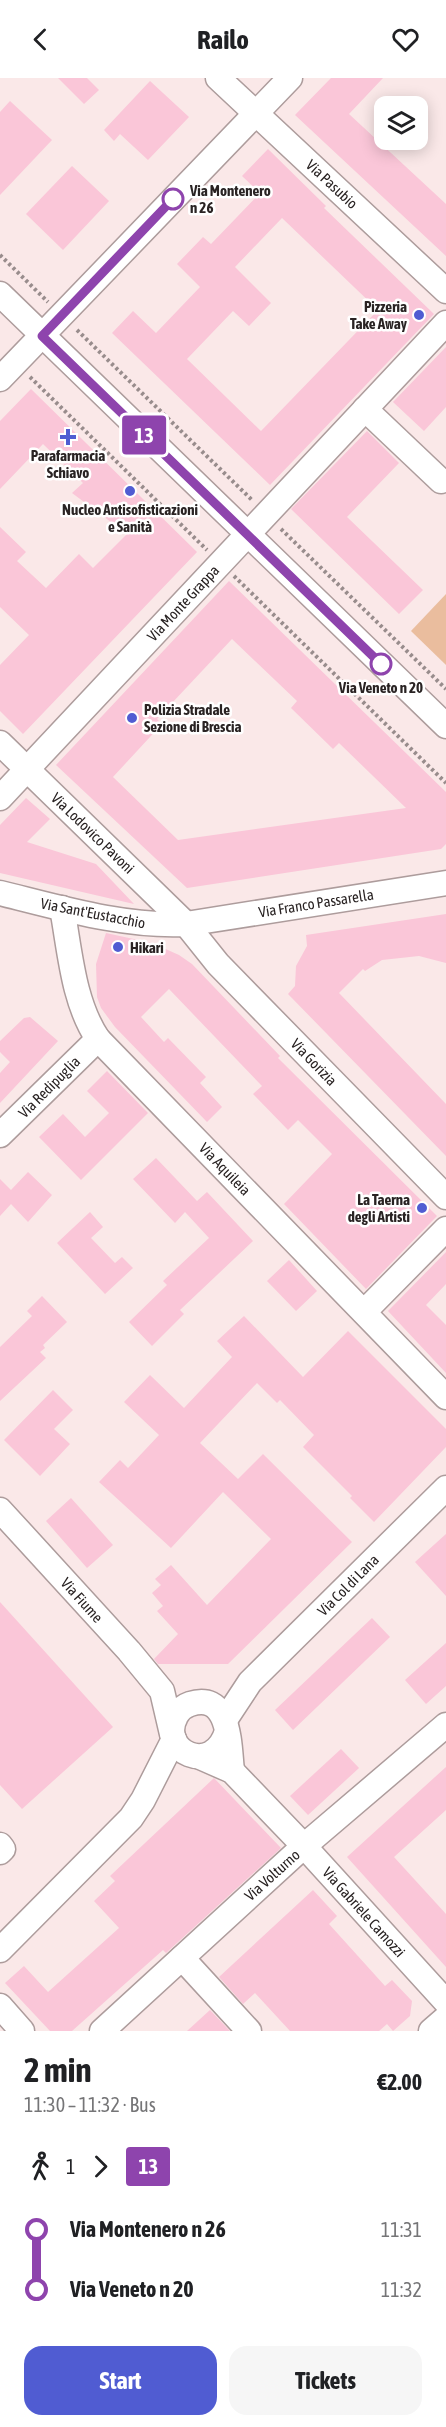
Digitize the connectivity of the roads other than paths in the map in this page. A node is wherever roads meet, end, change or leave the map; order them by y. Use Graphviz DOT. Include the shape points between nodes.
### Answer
graph roads {
  1 [pos="218,78"];
  2 [pos="290,78"];
  3 [pos="256,113"];
  4 [pos="446,291"];
  5 [pos="0,294"];
  6 [pos="446,323"];
  7 [pos="42,336"];
  8 [pos="0,379"];
  9 [pos="365,409"];
  10 [pos="441,482"];
  11 [pos="246,535"];
  12 [pos="446,726"];
  13 [pos="0,743"];
  14 [pos="27,768"];
  15 [pos="0,798"];
  16 [pos="446,883"];
  17 [pos="0,892"];
  18 [pos="62,908"];
  19 [pos="186,924"];
  20 [pos="98,1038"];
  21 [pos="0,1136"];
  22 [pos="446,1197"];
  23 [pos="446,1229"];
  24 [pos="364,1312"];
  25 [pos="446,1397"];
  26 [pos="446,1488"];
  27 [pos="0,1510"];
  28 [pos="250,1682"];
  29 [pos="162,1691"];
  30 [pos="202,1703"];
  31 [pos="446,1725"];
  32 [pos="226,1726"];
  33 [pos="173,1736"];
  34 [pos="197,1757"];
  35 [pos="231,1771"];
  36 [pos="152,1784"];
  37 [pos="0,1845"];
  38 [pos="304,1846"];
  39 [pos="0,1852"];
  40 [pos="0,1950"];
  41 [pos="182,1958"];
  42 [pos="446,2002"];
  43 [pos="0,2006"];
  44 [pos="446,2018"];
  45 [pos="22,2031"];
  46 [pos="102,2031"];
  47 [pos="249,2031"];
  48 [pos="431,2031"];
  1 -- 3 [label="street, Via Pasubio"];
  2 -- 3 [label="street"];
  3 -- 4 [label="street, Via Pasubio"];
  3 -- 7 [label="street"];
  5 -- 7 [label="street"];
  6 -- 9 [label="street, Via Monte Grappa"];
  7 -- 8 [label="street"];
  7 -- 11 [label="street"];
  9 -- 10 [label="street"];
  9 -- 11 [label="street, Via Monte Grappa"];
  11 -- 12 [label="street"];
  11 -- 14 [label="street, Via Monte Grappa"];
  13 -- 14 [label="street, Via Lodovico Pavoni"];
  14 -- 15 [label="street, Via Monte Grappa"];
  14 -- 19 [label="street, Via Lodovico Pavoni"];
  16 -- 19 [label="street, Via Franco Passarella"];
  17 -- 18 [label="street, Via Sant'Eustacchio"];
  18 -- 19 [label="street, Via Sant'Eustacchio" via="131,923"];
  18 -- 20 [label="street, Via Aquileia" via="80,1001"];
  19 -- 22 [label="street, Via Gorizia" via="218,964"];
  20 -- 21 [label="street, Via Redipuglia"];
  20 -- 24 [label="street, Via Aquileia"];
  23 -- 24 [label="street"];
  24 -- 25 [label="street, Via Aquileia"];
  26 -- 28 [label="street, Via Col di Lana"];
  27 -- 29 [label="street, Via Fiume"];
  28 -- 30 [label="street, Via Col di Lana"];
  28 -- 32 [label="street, Via Col di Lana"];
  29 -- 30 [label="street"];
  29 -- 33 [label="street, Via Fiume"];
  30 -- 32 [label="street" via="219,1710"];
  30 -- 33 [label="street" via="187,1705 178,1712"];
  31 -- 38 [label="street, Via Volturno"];
  32 -- 34 [label="street" via="224,1742 216,1751"];
  32 -- 35 [label="street"];
  33 -- 34 [label="street" via="184,1752"];
  33 -- 36 [label="street"];
  34 -- 35 [label="street, Via Gabriele Camozzi"];
  34 -- 36 [label="street"];
  35 -- 38 [label="street, Via Gabriele Camozzi"];
  36 -- 40 [label="street" via="130,1818"];
  37 -- 39 [label="street"];
  38 -- 41 [label="street, Via Volturno"];
  38 -- 42 [label="street, Via Gabriele Camozzi"];
  41 -- 46 [label="street, Via Volturno"];
  41 -- 47 [label="street"];
  43 -- 45 [label="street"];
  44 -- 48 [label="street"];
}
